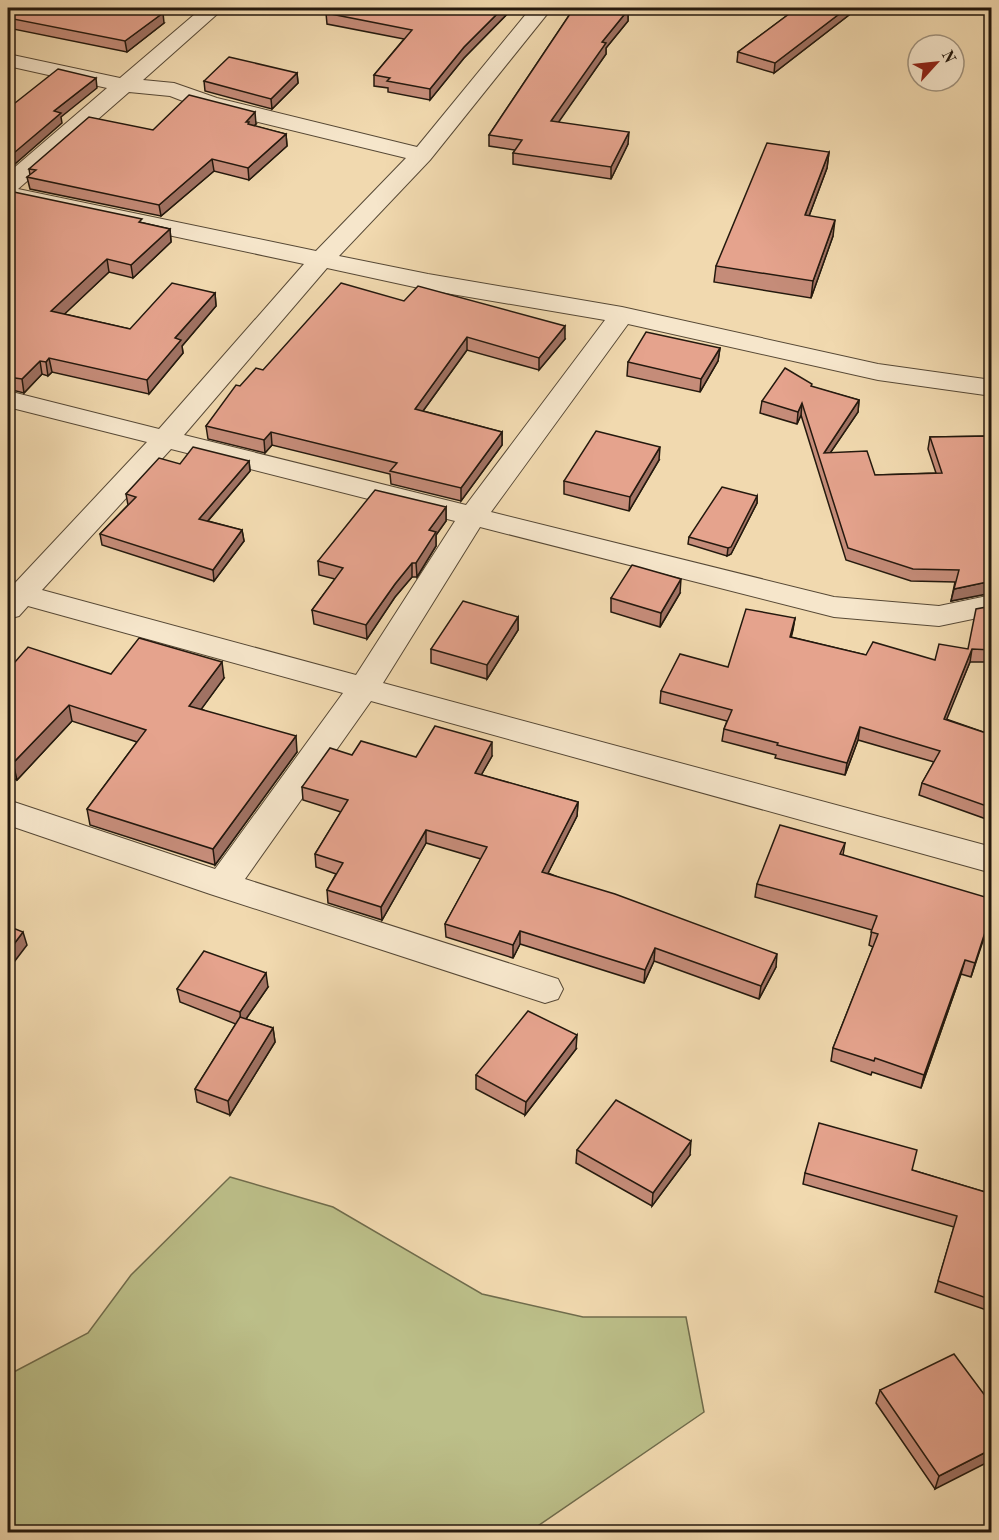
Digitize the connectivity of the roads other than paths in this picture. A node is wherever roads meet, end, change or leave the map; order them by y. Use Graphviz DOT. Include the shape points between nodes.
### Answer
graph roads {
  1 [pos="214,8"];
  2 [pos="542,8"];
  3 [pos="8,60"];
  4 [pos="123,85"];
  5 [pos="422,155"];
  6 [pos="8,185"];
  7 [pos="8,194"];
  8 [pos="321,260"];
  9 [pos="622,315"];
  10 [pos="992,388"];
  11 [pos="8,399"];
  12 [pos="165,439"];
  13 [pos="473,516"];
  14 [pos="12,598"];
  15 [pos="992,605"];
  16 [pos="363,689"];
  17 [pos="8,812"];
  18 [pos="992,860"];
  19 [pos="222,885"];
  20 [pos="545,989"];
  1 -- 4 [label="street"];
  2 -- 5 [label="street"];
  3 -- 4 [label="street"];
  4 -- 5 [label="street" via="174,90 209,103"];
  4 -- 6 [label="street"];
  5 -- 8 [label="street"];
  7 -- 8 [label="street"];
  8 -- 9 [label="street"];
  8 -- 12 [label="street"];
  9 -- 10 [label="street" via="878,372"];
  9 -- 13 [label="street"];
  11 -- 12 [label="street"];
  12 -- 13 [label="street"];
  12 -- 14 [label="street"];
  13 -- 15 [label="street" via="834,607 939,616"];
  13 -- 16 [label="street"];
  14 -- 16 [label="street"];
  16 -- 18 [label="street"];
  16 -- 19 [label="street"];
  17 -- 19 [label="street"];
  19 -- 20 [label="street"];
}
